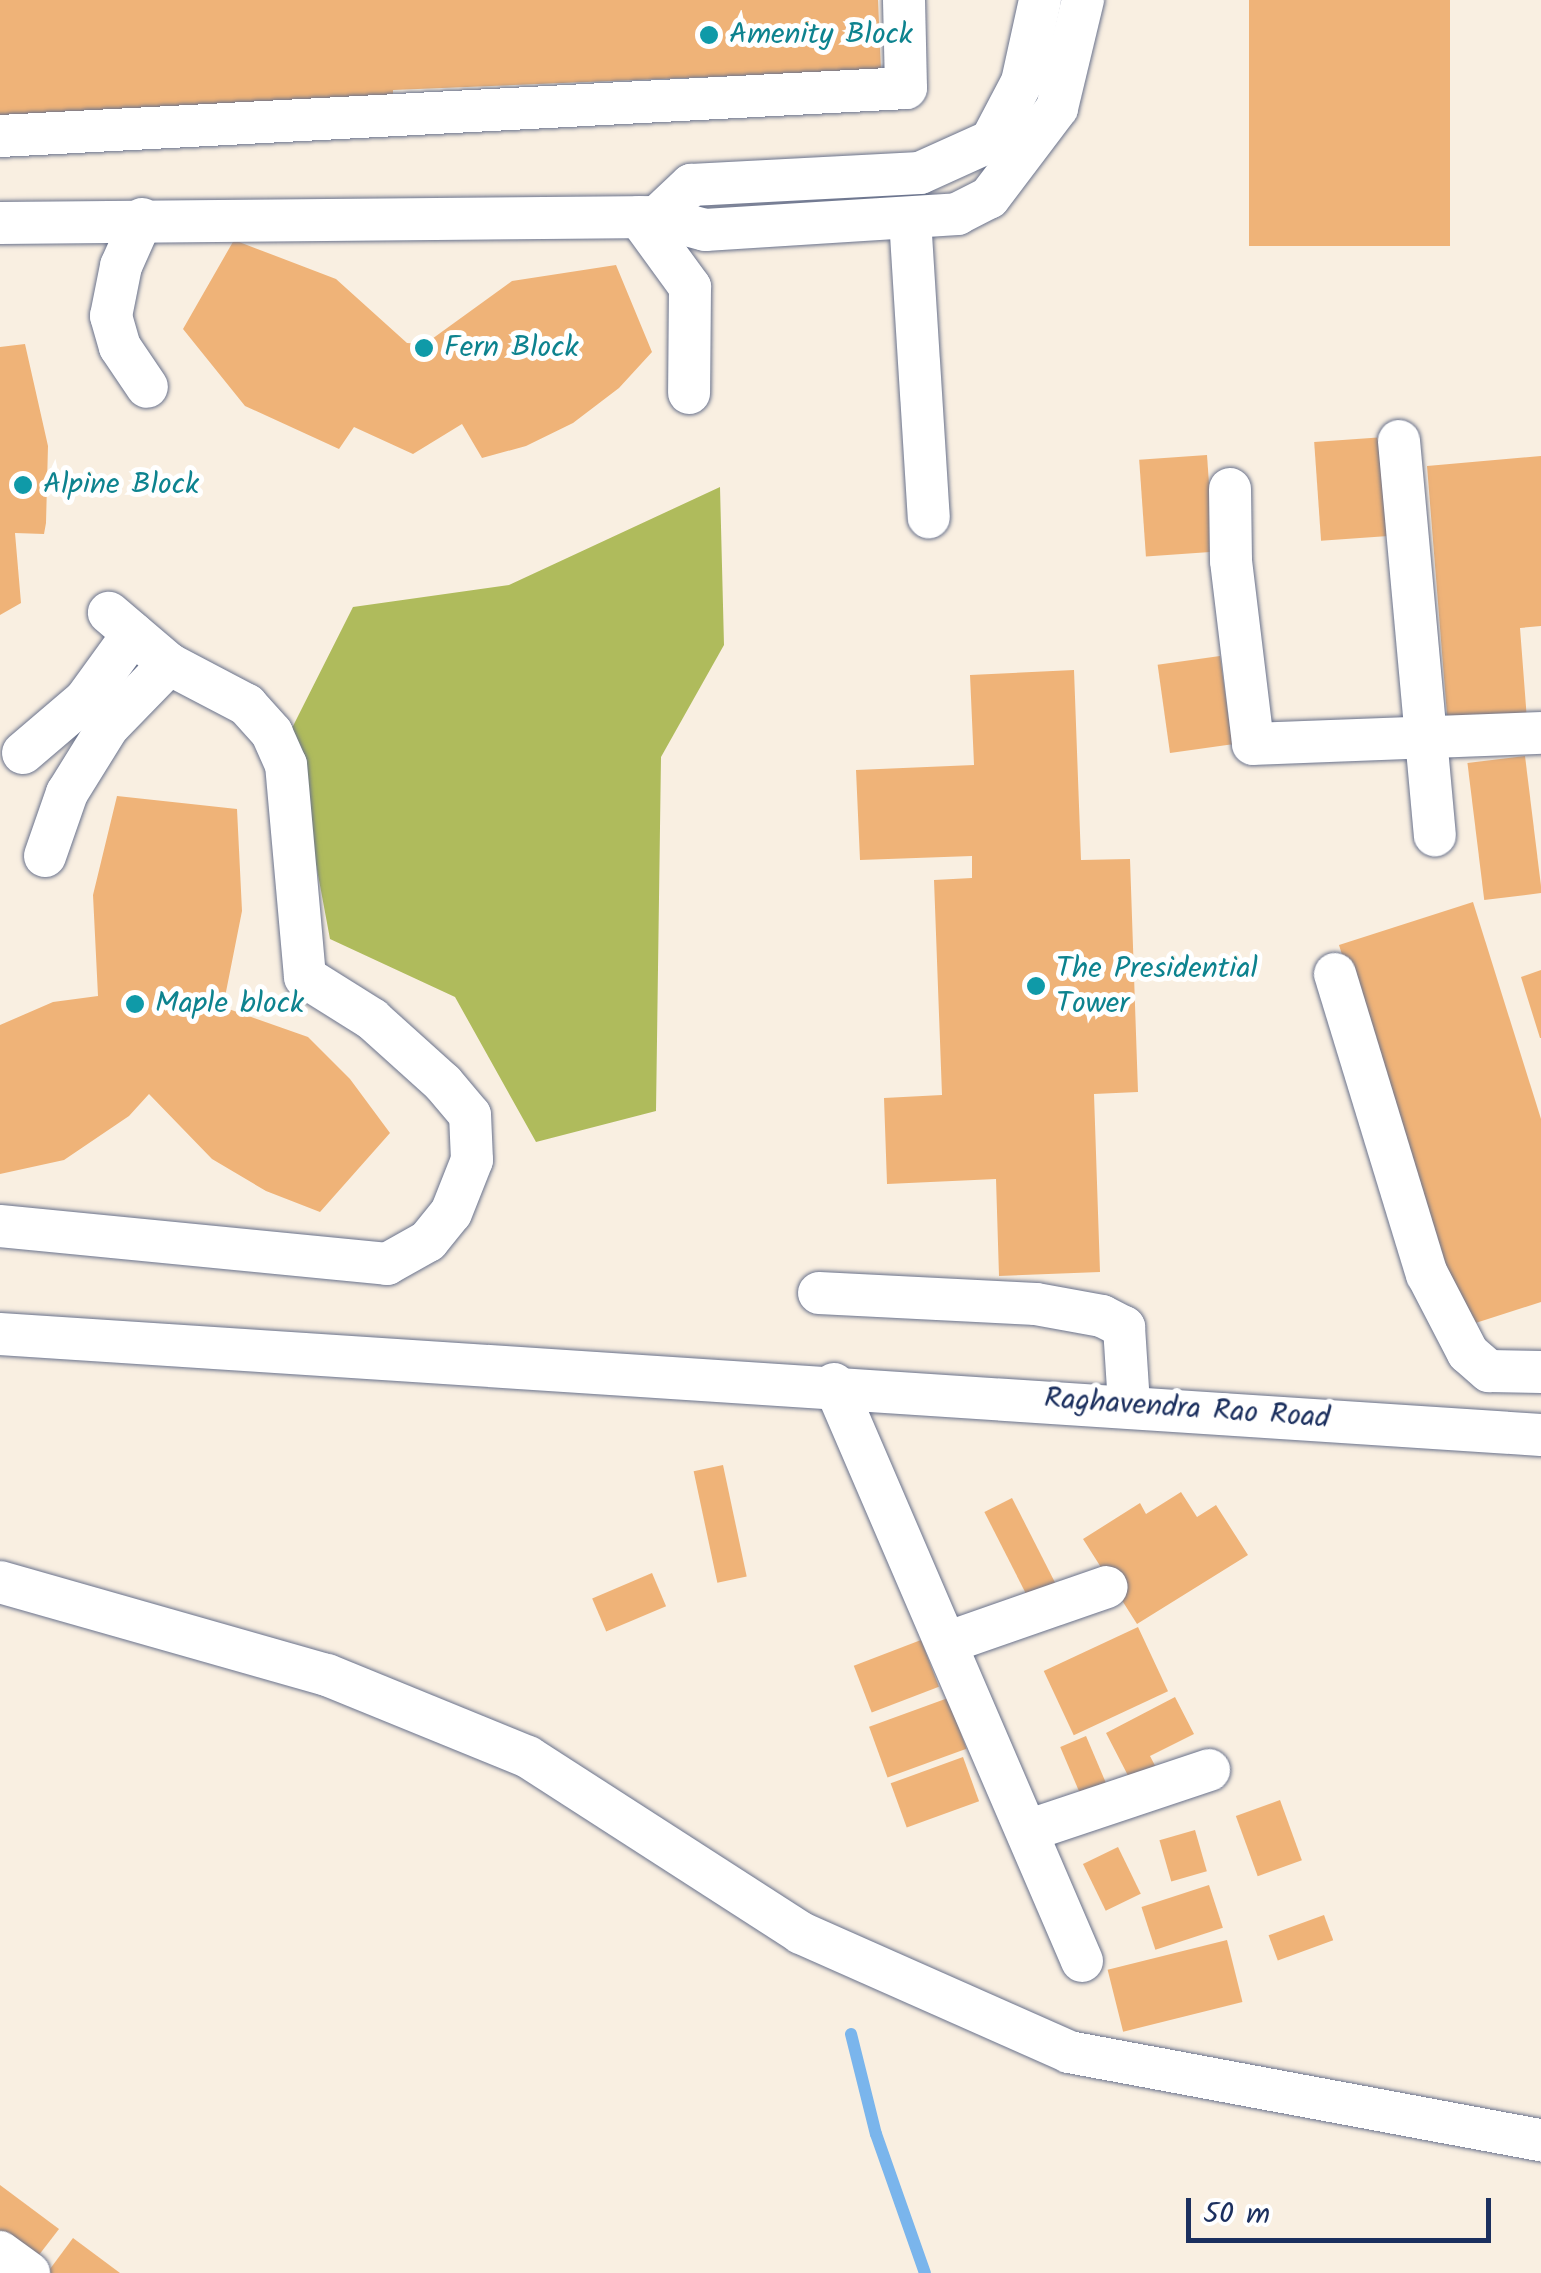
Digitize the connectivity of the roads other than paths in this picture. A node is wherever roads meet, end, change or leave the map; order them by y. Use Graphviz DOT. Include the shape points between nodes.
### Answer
graph roads {
  1 [pos="904,0"];
  2 [pos="1040,0"];
  3 [pos="1083,0"];
  4 [pos="0,136"];
  5 [pos="648,218"];
  6 [pos="142,219"];
  7 [pos="910,219"];
  8 [pos="0,223"];
  9 [pos="147,386"];
  10 [pos="690,393"];
  11 [pos="1399,442"];
  12 [pos="1230,489"];
  13 [pos="929,517"];
  14 [pos="169,664"];
  15 [pos="1541,733"];
  16 [pos="1424,737"];
  17 [pos="23,753"];
  18 [pos="1435,835"];
  19 [pos="45,856"];
  20 [pos="1334,974"];
  21 [pos="0,1226"];
  22 [pos="819,1294"];
  23 [pos="0,1334"];
  24 [pos="1541,1372"];
  25 [pos="834,1384"];
  26 [pos="1129,1405"];
  27 [pos="1541,1436"];
  28 [pos="0,1582"];
  29 [pos="1107,1587"];
  30 [pos="946,1643"];
  31 [pos="1209,1770"];
  32 [pos="1027,1831"];
  33 [pos="1082,1960"];
  34 [pos="1541,2140"];
  35 [pos="0,2252"];
  36 [pos="29,2273"];
  1 -- 4 [label="street" via="906,88"];
  2 -- 5 [label="street" via="1022,82 991,141 920,173 691,185"];
  3 -- 7 [label="street" via="1057,108 1015,168 989,198 957,214"];
  5 -- 6 [label="street"];
  5 -- 7 [label="street" via="705,230"];
  5 -- 10 [label="street" via="690,287"];
  6 -- 8 [label="street"];
  6 -- 9 [label="street" via="120,266 112,316 120,347"];
  7 -- 13 [label="street"];
  11 -- 16 [label="street"];
  12 -- 16 [label="street" via="1231,560 1253,744"];
  14 -- 17 [label="street" via="121,623 85,700"];
  14 -- 19 [label="street" via="108,728 68,794"];
  14 -- 21 [label="street" via="246,706 272,734 286,765 306,977 372,1019 470,1114 466,1186 428,1242 386,1264"];
  15 -- 16 [label="street"];
  16 -- 18 [label="street"];
  20 -- 24 [label="street" via="1428,1274 1468,1353 1488,1371"];
  22 -- 26 [label="street" via="1036,1304 1102,1316 1124,1328"];
  23 -- 25 [label="street, Raghavendra Rao Road"];
  25 -- 26 [label="street, Raghavendra Rao Road"];
  25 -- 30 [label="street"];
  26 -- 27 [label="street, Raghavendra Rao Road"];
  28 -- 34 [label="street" via="327,1674 528,1757 801,1933 1069,2052"];
  29 -- 30 [label="street"];
  30 -- 32 [label="street"];
  31 -- 32 [label="street"];
  32 -- 33 [label="street"];
  35 -- 36 [label="street"];
}
